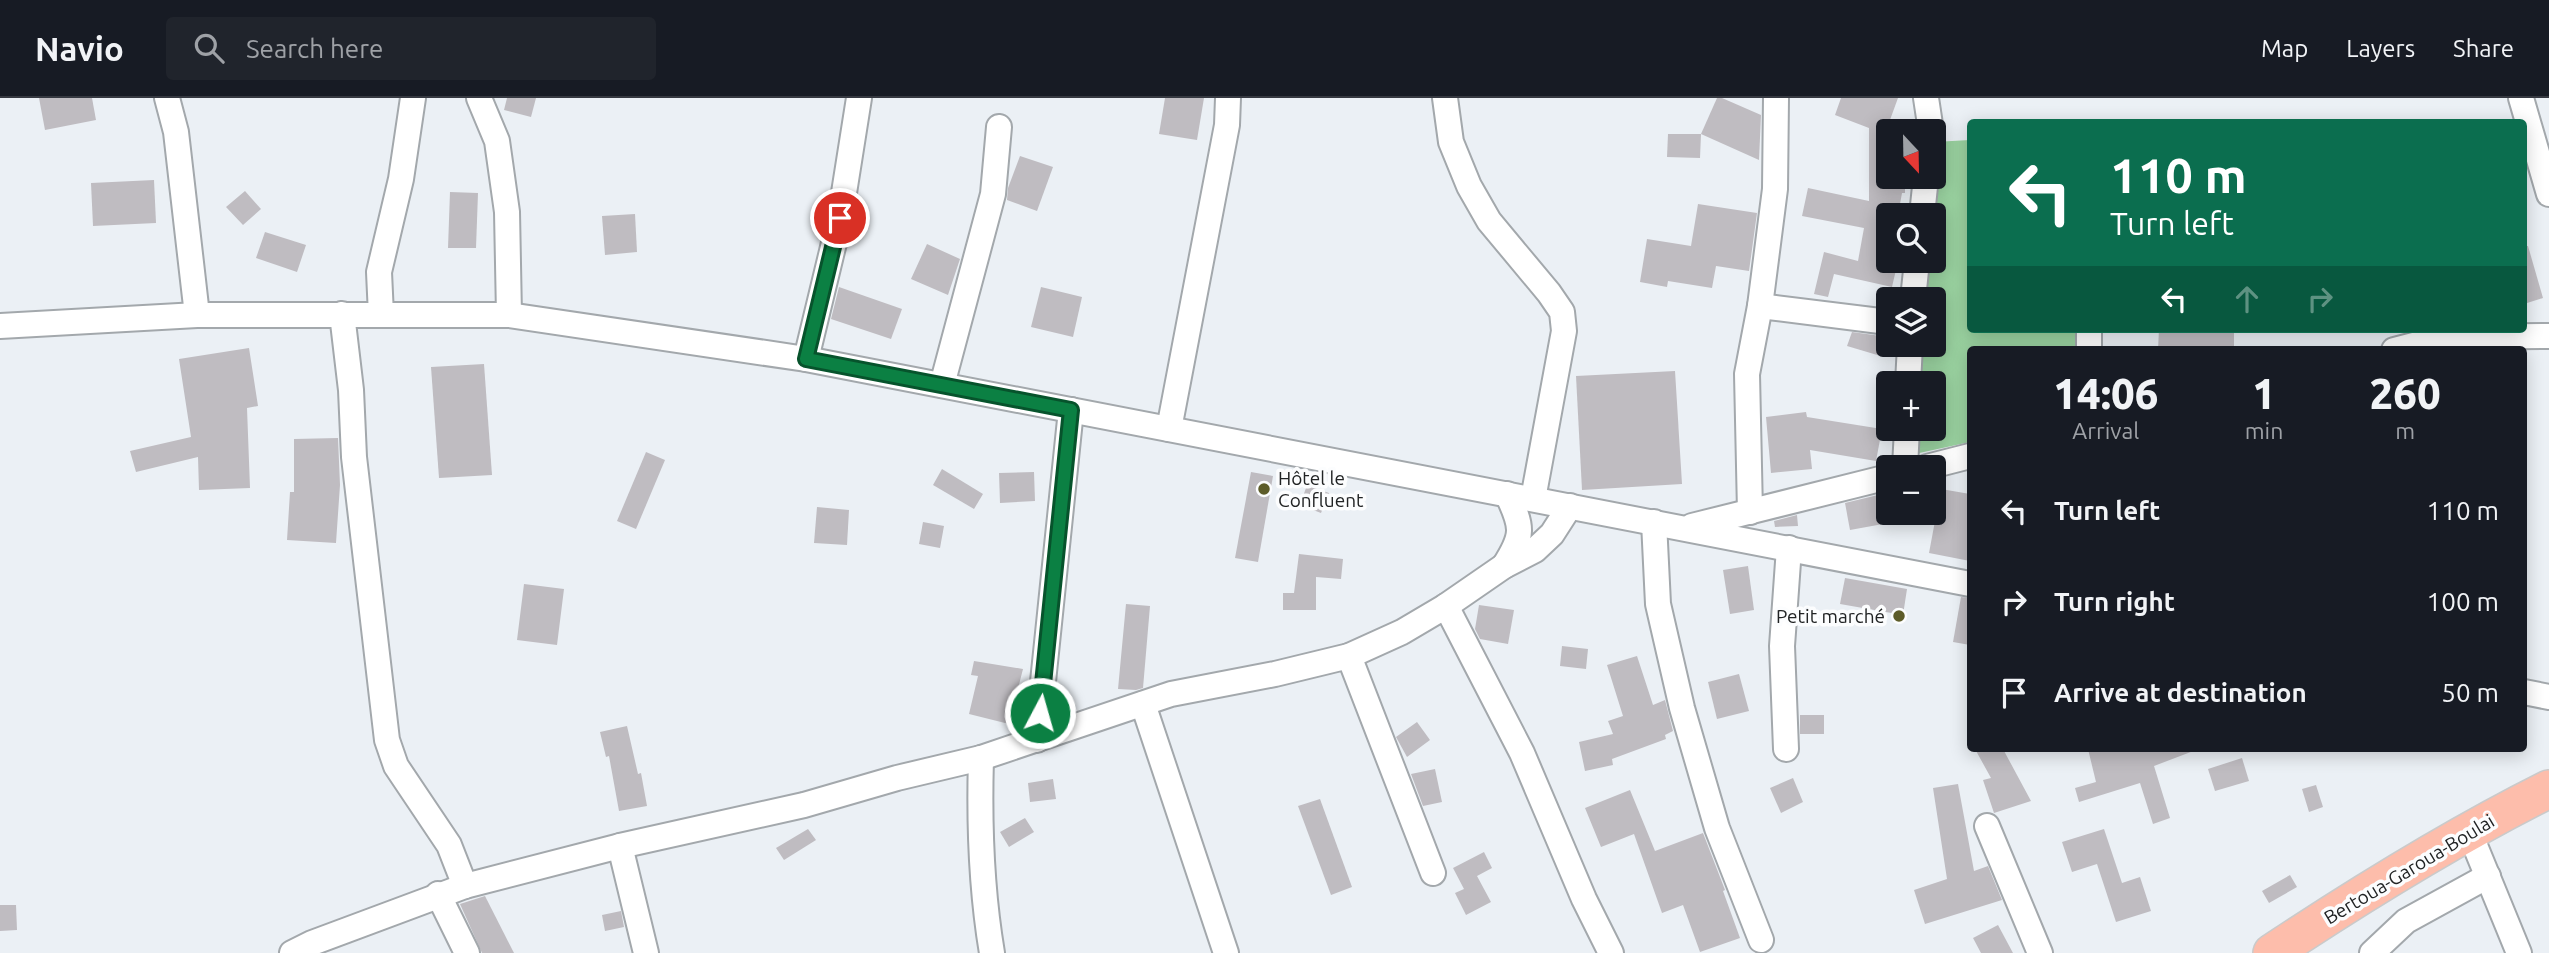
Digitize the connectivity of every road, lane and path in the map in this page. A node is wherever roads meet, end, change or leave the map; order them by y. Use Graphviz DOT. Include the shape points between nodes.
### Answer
graph roads {
  1 [pos="167,98"];
  2 [pos="413,98"];
  3 [pos="479,98"];
  4 [pos="859,98"];
  5 [pos="1228,98"];
  6 [pos="1445,98"];
  7 [pos="1776,98"];
  8 [pos="1926,98"];
  9 [pos="2521,98"];
  10 [pos="1929,119"];
  11 [pos="999,127"];
  12 [pos="2549,194"];
  13 [pos="1760,306"];
  14 [pos="342,314"];
  15 [pos="197,315"];
  16 [pos="381,315"];
  17 [pos="509,315"];
  18 [pos="1876,320"];
  19 [pos="0,326"];
  20 [pos="2549,337"];
  21 [pos="2410,346"];
  22 [pos="806,359"];
  23 [pos="942,386"];
  24 [pos="1071,410"];
  25 [pos="1169,429"];
  26 [pos="1967,457"];
  27 [pos="1946,462"];
  28 [pos="1876,480"];
  29 [pos="1507,494"];
  30 [pos="1533,499"];
  31 [pos="1570,506"];
  32 [pos="1750,512"];
  33 [pos="1654,522"];
  34 [pos="1685,528"];
  35 [pos="1789,548"];
  36 [pos="1504,566"];
  37 [pos="1967,583"];
  38 [pos="1446,606"];
  39 [pos="1349,656"];
  40 [pos="2527,693"];
  41 [pos="2549,697"];
  42 [pos="1143,704"];
  43 [pos="1037,740"];
  44 [pos="1786,749"];
  45 [pos="981,758"];
  46 [pos="2549,789"];
  47 [pos="1987,826"];
  48 [pos="2469,831"];
  49 [pos="620,846"];
  50 [pos="1433,873"];
  51 [pos="2488,876"];
  52 [pos="466,886"];
  53 [pos="438,894"];
  54 [pos="1761,940"];
  55 [pos="307,950"];
  56 [pos="467,953"];
  57 [pos="646,953"];
  58 [pos="992,953"];
  59 [pos="1226,953"];
  60 [pos="1611,953"];
  61 [pos="2040,953"];
  62 [pos="2272,953"];
  63 [pos="2372,953"];
  64 [pos="2519,953"];
  1 -- 15 [label="street" via="176,132"];
  2 -- 16 [label="street" via="401,179 379,272"];
  3 -- 17 [label="street" via="497,141 505,200"];
  4 -- 22 [label="street" via="840,218"];
  5 -- 25 [label="street" via="1227,125"];
  6 -- 30 [label="street" via="1451,142 1469,186 1489,221 1562,312 1564,331"];
  7 -- 13 [label="street" via="1774,189"];
  8 -- 10 [label="street"];
  9 -- 12 [label="street"];
  11 -- 23 [label="street" via="993,194"];
  13 -- 18 [label="street"];
  13 -- 32 [label="street" via="1747,374"];
  14 -- 15 [label="street"];
  14 -- 16 [label="street"];
  14 -- 52 [label="street" via="387,740 396,766 449,845"];
  15 -- 19 [label="street"];
  16 -- 17 [label="street"];
  17 -- 22 [label="street"];
  20 -- 21 [label="street" via="2445,337"];
  22 -- 23 [label="street"];
  23 -- 24 [label="street"];
  24 -- 25 [label="street"];
  24 -- 43 [label="street"];
  25 -- 29 [label="street"];
  26 -- 27 [label="street"];
  28 -- 32 [label="street"];
  29 -- 30 [label="street"];
  29 -- 36 [label="street" via="1520,530 1518,544"];
  30 -- 31 [label="street"];
  31 -- 33 [label="street"];
  31 -- 36 [label="street" via="1535,550"];
  32 -- 34 [label="street"];
  33 -- 34 [label="street"];
  33 -- 54 [label="street" via="1658,604 1682,708 1717,828"];
  34 -- 35 [label="street"];
  35 -- 37 [label="street"];
  35 -- 44 [label="street" via="1782,646"];
  36 -- 38 [label="street"];
  38 -- 39 [label="street"];
  38 -- 60 [label="street" via="1522,753"];
  39 -- 42 [label="street"];
  39 -- 50 [label="street"];
  40 -- 41 [label="street"];
  42 -- 43 [label="street"];
  42 -- 59 [label="street"];
  43 -- 45 [label="street"];
  45 -- 49 [label="street" via="804,805"];
  45 -- 58 [label="street" via="979,828"];
  46 -- 48 [label="highway, Bertoua-Garoua-Boulai"];
  47 -- 61 [label="street"];
  48 -- 51 [label="street"];
  48 -- 62 [label="highway, Bertoua-Garoua-Boulai"];
  49 -- 52 [label="street"];
  49 -- 57 [label="street"];
  51 -- 63 [label="street" via="2406,921"];
  51 -- 64 [label="street"];
  52 -- 53 [label="street"];
  53 -- 55 [label="street"];
  53 -- 56 [label="street"];
}
